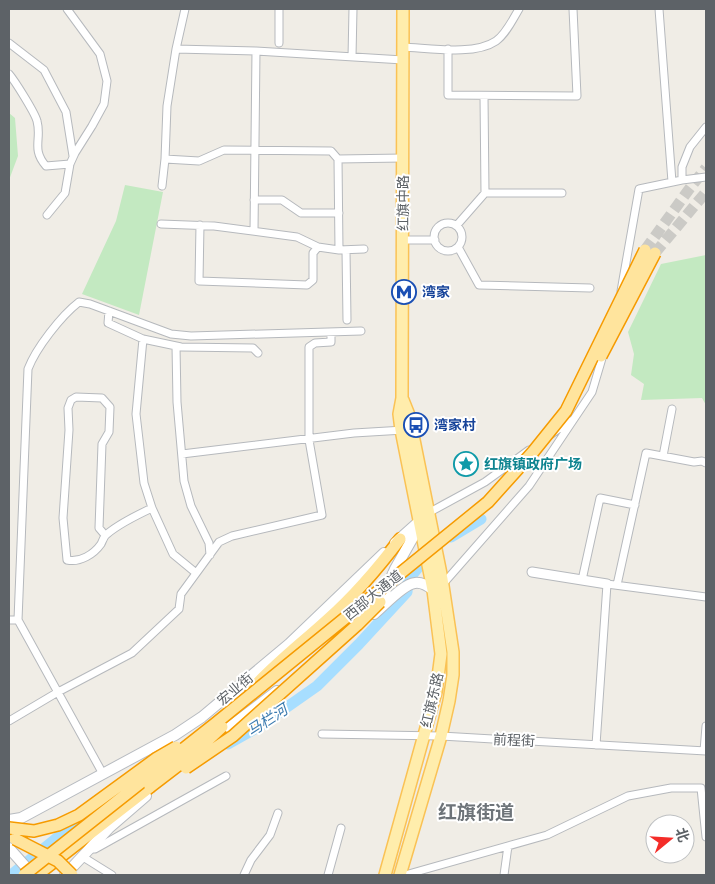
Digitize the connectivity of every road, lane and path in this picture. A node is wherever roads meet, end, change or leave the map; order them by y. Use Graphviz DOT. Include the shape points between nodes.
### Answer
graph roads {
  1 [pos="66,9"];
  2 [pos="185,9"];
  3 [pos="278,9"];
  4 [pos="353,9"];
  5 [pos="403,9"];
  6 [pos="519,9"];
  7 [pos="573,9"];
  8 [pos="659,9"];
  9 [pos="9,43"];
  10 [pos="279,43"];
  11 [pos="403,47"];
  12 [pos="176,49"];
  13 [pos="448,49"];
  14 [pos="256,51"];
  15 [pos="352,57"];
  16 [pos="403,60"];
  17 [pos="9,74"];
  18 [pos="484,96"];
  19 [pos="706,127"];
  20 [pos="255,151"];
  21 [pos="73,156"];
  22 [pos="404,158"];
  23 [pos="165,159"];
  24 [pos="338,159"];
  25 [pos="70,164"];
  26 [pos="706,177"];
  27 [pos="682,180"];
  28 [pos="672,182"];
  29 [pos="162,186"];
  30 [pos="485,193"];
  31 [pos="562,193"];
  32 [pos="254,200"];
  33 [pos="339,213"];
  34 [pos="47,215"];
  35 [pos="161,224"];
  36 [pos="200,225"];
  37 [pos="457,225"];
  38 [pos="254,231"];
  39 [pos="404,240"];
  40 [pos="435,240"];
  41 [pos="318,247"];
  42 [pos="458,247"];
  43 [pos="364,249"];
  44 [pos="343,250"];
  45 [pos="590,288"];
  46 [pos="108,311"];
  47 [pos="346,320"];
  48 [pos="361,331"];
  49 [pos="331,332"];
  50 [pos="143,339"];
  51 [pos="176,346"];
  52 [pos="258,353"];
  53 [pos="672,409"];
  54 [pos="574,418"];
  55 [pos="406,430"];
  56 [pos="309,440"];
  57 [pos="182,454"];
  58 [pos="663,456"];
  59 [pos="706,463"];
  60 [pos="635,505"];
  61 [pos="152,508"];
  62 [pos="425,522"];
  63 [pos="106,535"];
  64 [pos="400,538"];
  65 [pos="210,555"];
  66 [pos="532,572"];
  67 [pos="196,573"];
  68 [pos="582,580"];
  69 [pos="439,584"];
  70 [pos="607,584"];
  71 [pos="617,585"];
  72 [pos="706,597"];
  73 [pos="380,602"];
  74 [pos="375,613"];
  75 [pos="9,620"];
  76 [pos="18,620"];
  77 [pos="58,692"];
  78 [pos="240,703"];
  79 [pos="9,721"];
  80 [pos="216,723"];
  81 [pos="706,726"];
  82 [pos="322,734"];
  83 [pos="175,735"];
  84 [pos="424,735"];
  85 [pos="441,736"];
  86 [pos="596,745"];
  87 [pos="705,751"];
  88 [pos="186,762"];
  89 [pos="103,774"];
  90 [pos="226,776"];
  91 [pos="124,807"];
  92 [pos="278,812"];
  93 [pos="21,818"];
  94 [pos="9,820"];
  95 [pos="9,828"];
  96 [pos="341,828"];
  97 [pos="9,836"];
  98 [pos="706,837"];
  99 [pos="508,846"];
  100 [pos="10,849"];
  101 [pos="89,850"];
  102 [pos="30,874"];
  103 [pos="65,875"];
  104 [pos="72,875"];
  105 [pos="112,875"];
  106 [pos="244,875"];
  107 [pos="328,875"];
  108 [pos="385,875"];
  109 [pos="400,875"];
  110 [pos="405,875"];
  111 [pos="504,875"];
  1 -- 21 [label="street" via="100,54 107,81 104,104"];
  2 -- 12 [label="street"];
  3 -- 10 [label="street"];
  4 -- 15 [label="street"];
  5 -- 11 [label="main road, 红旗中路"];
  6 -- 13 [label="street" via="497,40 473,49"];
  7 -- 18 [label="street" via="577,96"];
  8 -- 28 [label="street"];
  9 -- 21 [label="street" via="44,70 66,112"];
  11 -- 13 [label="street"];
  11 -- 16 [label="main road, 红旗中路"];
  12 -- 14 [label="street"];
  12 -- 23 [label="street" via="167,106"];
  13 -- 18 [label="street" via="448,95"];
  14 -- 15 [label="street"];
  14 -- 20 [label="street"];
  15 -- 16 [label="street"];
  16 -- 22 [label="main road, 红旗中路"];
  17 -- 25 [label="street" via="37,121 40,159 46,166"];
  18 -- 30 [label="street"];
  19 -- 27 [label="street" via="690,147 682,167"];
  20 -- 23 [label="street" via="224,150 199,160"];
  20 -- 24 [label="street" via="331,152"];
  20 -- 32 [label="street"];
  21 -- 25 [label="street"];
  22 -- 24 [label="street"];
  22 -- 39 [label="main road, 红旗中路"];
  23 -- 29 [label="street"];
  24 -- 33 [label="street"];
  25 -- 34 [label="street" via="65,193"];
  26 -- 27 [label="street"];
  27 -- 28 [label="street"];
  28 -- 54 [label="street" via="639,189 622,284 592,392"];
  30 -- 31 [label="street"];
  30 -- 37 [label="street"];
  32 -- 33 [label="street" via="282,200 301,213"];
  32 -- 38 [label="street"];
  33 -- 44 [label="street"];
  35 -- 36 [label="street"];
  36 -- 38 [label="street"];
  36 -- 41 [label="street" via="199,282 307,285 314,280 313,253"];
  37 -- 40 [label="street" via="443,224 436,230"];
  37 -- 42 [label="street" via="462,236"];
  38 -- 41 [label="street" via="297,237"];
  39 -- 40 [label="street"];
  39 -- 55 [label="main road, 红旗中路" via="402,398 399,414"];
  40 -- 42 [label="street" via="444,250"];
  41 -- 44 [label="street"];
  42 -- 45 [label="street" via="479,285"];
  43 -- 44 [label="street"];
  44 -- 47 [label="street"];
  46 -- 49 [label="street" via="171,334 191,336"];
  46 -- 50 [label="street" via="108,323"];
  46 -- 76 [label="street" via="79,302 33,356 28,369"];
  48 -- 49 [label="street"];
  49 -- 56 [label="street" via="330,342 315,343 309,347"];
  50 -- 51 [label="street"];
  50 -- 61 [label="street" via="136,414 144,483"];
  51 -- 52 [label="street" via="253,348"];
  51 -- 57 [label="street"];
  53 -- 58 [label="street"];
  54 -- 62 [label="street"];
  54 -- 69 [label="street" via="529,486"];
  55 -- 56 [label="street"];
  55 -- 62 [label="main road, 红旗中路"];
  56 -- 57 [label="street"];
  56 -- 65 [label="street" via="322,515 232,536 219,542"];
  57 -- 65 [label="street" via="184,481"];
  58 -- 59 [label="street"];
  58 -- 60 [label="street" via="646,453"];
  60 -- 68 [label="street" via="600,498"];
  60 -- 71 [label="street"];
  61 -- 63 [label="street"];
  61 -- 67 [label="street" via="173,554"];
  62 -- 64 [label="main road, 宏业街"];
  62 -- 69 [label="main road, 红旗东路"];
  62 -- 73 [label="main road, bridge" via="399,562"];
  63 -- 63 [label="street" via="92,554 67,560 63,518 68,408 76,397 102,398 110,407 109,432 102,444 99,528"];
  64 -- 78 [label="highway, bridge" via="360,588 262,678"];
  64 -- 83 [label="main road, 宏业街" via="289,644 202,717"];
  65 -- 67 [label="street"];
  66 -- 68 [label="street"];
  67 -- 77 [label="street" via="181,594 179,609 132,653"];
  68 -- 70 [label="street"];
  69 -- 74 [label="main road, 宏业街" via="428,586 416,582"];
  69 -- 84 [label="main road, 红旗东路" via="441,654 436,692"];
  69 -- 85 [label="main road, 红旗东路" via="453,652 453,674"];
  70 -- 71 [label="street"];
  70 -- 86 [label="street"];
  71 -- 72 [label="street"];
  73 -- 74 [label="main road, bridge"];
  73 -- 91 [label="highway, bridge" via="233,736"];
  74 -- 88 [label="main road, 宏业街" via="342,643"];
  75 -- 76 [label="street"];
  76 -- 77 [label="street"];
  77 -- 79 [label="street"];
  77 -- 89 [label="street"];
  78 -- 80 [label="highway, 西部大通道, bridge"];
  78 -- 91 [label="highway, 西部大通道, bridge" via="488,502 566,410 650,252 570,414 538,456 492,506 229,719 193,754"];
  80 -- 95 [label="highway, bridge" via="157,758 78,815 58,825 34,831"];
  80 -- 102 [label="highway, 西部大通道, bridge"];
  81 -- 87 [label="street"];
  82 -- 84 [label="street, 前程街"];
  83 -- 88 [label="main road" via="188,742 190,753"];
  83 -- 89 [label="main road, 宏业街"];
  84 -- 85 [label="street, 前程街"];
  84 -- 108 [label="main road, 红旗东路"];
  85 -- 86 [label="street, 前程街"];
  85 -- 109 [label="main road, 红旗东路"];
  86 -- 87 [label="street, 前程街"];
  88 -- 101 [label="main road, 宏业街, bridge" via="109,828"];
  89 -- 93 [label="main road, 宏业街"];
  90 -- 101 [label="street"];
  91 -- 102 [label="highway, 西部大通道"];
  92 -- 106 [label="street" via="270,835"];
  93 -- 94 [label="main road, 宏业街"];
  93 -- 97 [label="main road"];
  96 -- 107 [label="street"];
  97 -- 104 [label="highway, bridge" via="58,862"];
  98 -- 99 [label="street" via="701,788 671,788 628,796 547,835"];
  99 -- 110 [label="street"];
  99 -- 111 [label="street"];
  100 -- 102 [label="main road"];
  101 -- 103 [label="main road, 宏业街"];
  101 -- 105 [label="street"];
}
